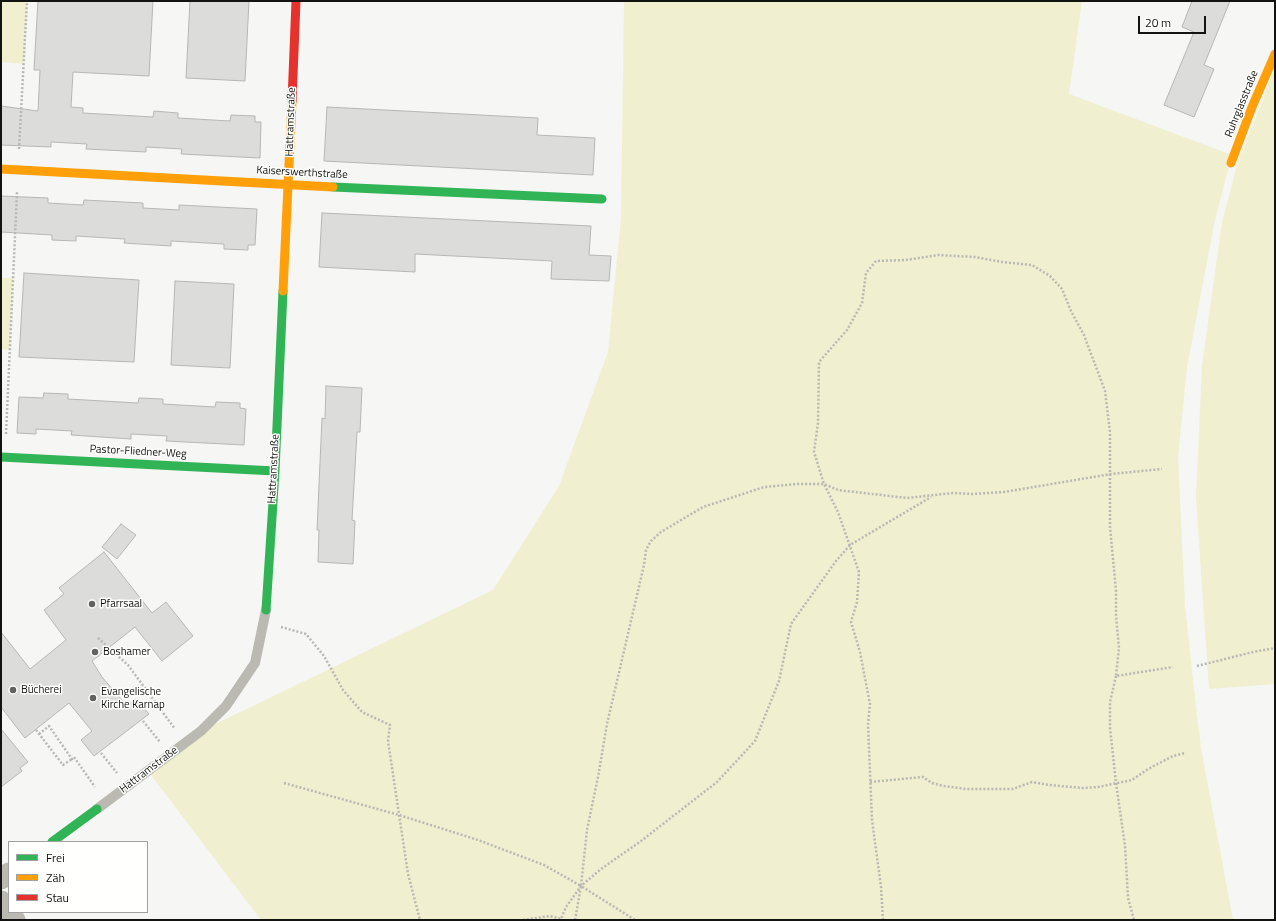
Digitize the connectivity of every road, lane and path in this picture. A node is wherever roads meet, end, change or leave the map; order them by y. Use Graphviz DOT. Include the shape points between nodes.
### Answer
graph roads {
  1 [pos="27,1"];
  2 [pos="296,1"];
  3 [pos="1275,54"];
  4 [pos="1231,163"];
  5 [pos="1,169"];
  6 [pos="18,170"];
  7 [pos="288,185"];
  8 [pos="602,199"];
  9 [pos="3,457"];
  10 [pos="1162,469"];
  11 [pos="275,471"];
  12 [pos="1111,474"];
  13 [pos="824,484"];
  14 [pos="933,496"];
  15 [pos="850,545"];
  16 [pos="266,610"];
  17 [pos="264,623"];
  18 [pos="98,638"];
  19 [pos="1275,648"];
  20 [pos="1197,666"];
  21 [pos="1173,667"];
  22 [pos="1116,676"];
  23 [pos="143,721"];
  24 [pos="36,730"];
  25 [pos="39,734"];
  26 [pos="185,743"];
  27 [pos="101,753"];
  28 [pos="1185,753"];
  29 [pos="170,754"];
  30 [pos="72,759"];
  31 [pos="870,782"];
  32 [pos="284,783"];
  33 [pos="1116,783"];
  34 [pos="127,786"];
  35 [pos="106,802"];
  36 [pos="97,809"];
  37 [pos="399,815"];
  38 [pos="53,841"];
  39 [pos="581,886"];
  40 [pos="1,902"];
  41 [pos="8,911"];
  42 [pos="420,920"];
  43 [pos="523,920"];
  44 [pos="575,920"];
  45 [pos="635,920"];
  46 [pos="883,920"];
  47 [pos="1134,920"];
  1 -- 6 [label="path"];
  2 -- 7 [label="street, Hattramstraße"];
  3 -- 4 [label="street, Ruhrglasstraße"];
  5 -- 6 [label="street, Kaiserswerthstraße"];
  6 -- 7 [label="street, Kaiserswerthstraße"];
  6 -- 9 [label="path"];
  7 -- 8 [label="street, Kaiserswerthstraße"];
  7 -- 11 [label="street, Hattramstraße"];
  9 -- 11 [label="street, Pastor-Fliedner-Weg"];
  10 -- 12 [label="path"];
  11 -- 16 [label="street, Hattramstraße"];
  12 -- 13 [label="path" via="1110,432 1105,391 1062,289 1050,276 1032,265 938,255 876,261 866,273 862,303 847,330 819,362 818,422 814,452"];
  12 -- 14 [label="path" via="1004,492"];
  12 -- 22 [label="path" via="1110,526 1120,648"];
  13 -- 14 [label="path" via="838,490 906,498"];
  13 -- 15 [label="path"];
  13 -- 39 [label="path" via="764,487 734,496 703,507 661,532 651,541 646,550 607,724 587,830"];
  14 -- 15 [label="path"];
  15 -- 31 [label="path" via="859,572 857,602 851,622 870,704"];
  15 -- 39 [label="path" via="791,624 779,681 755,741 717,782"];
  16 -- 17 [label="lane, Hattramstraße"];
  17 -- 26 [label="lane, Hattramstraße" via="255,663 226,706"];
  17 -- 37 [label="path" via="306,634 324,656 343,690 362,712 390,725 388,741"];
  18 -- 26 [label="path" via="128,665"];
  19 -- 20 [label="path"];
  21 -- 22 [label="path"];
  22 -- 33 [label="path" via="1110,702 1110,721"];
  23 -- 29 [label="path"];
  24 -- 25 [label="path"];
  25 -- 30 [label="path" via="63,765"];
  25 -- 30 [label="path" via="49,726"];
  26 -- 29 [label="lane, Hattramstraße"];
  27 -- 34 [label="path"];
  28 -- 33 [label="path" via="1148,768 1132,780"];
  29 -- 34 [label="lane, Hattramstraße"];
  30 -- 35 [label="path" via="74,757"];
  31 -- 33 [label="path" via="924,777 932,783 944,786 1013,789 1032,782 1083,788"];
  31 -- 46 [label="path"];
  32 -- 37 [label="path"];
  33 -- 47 [label="path" via="1125,846 1128,898"];
  34 -- 35 [label="lane, Hattramstraße"];
  35 -- 36 [label="lane, Hattramstraße"];
  36 -- 38 [label="street, Hattramstraße"];
  37 -- 39 [label="path" via="452,831 544,865"];
  37 -- 42 [label="path" via="408,874"];
  39 -- 43 [label="path" via="560,919 550,916"];
  39 -- 44 [label="path"];
  39 -- 45 [label="path"];
  40 -- 41 [label="street"];
}
